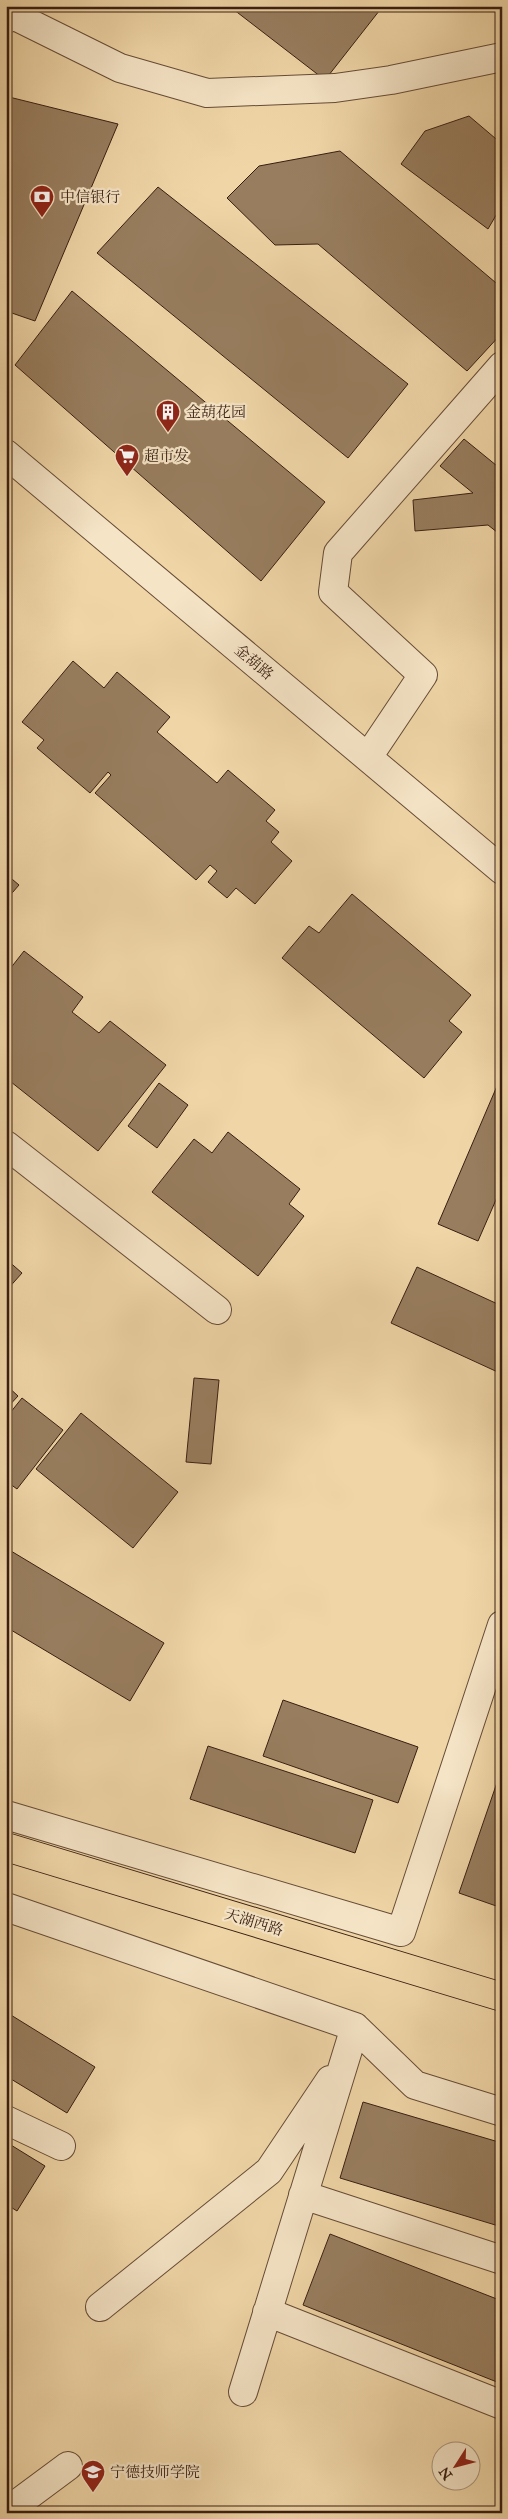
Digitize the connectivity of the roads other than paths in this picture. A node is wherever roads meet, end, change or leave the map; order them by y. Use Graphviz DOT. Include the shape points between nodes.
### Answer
graph roads {
  1 [pos="6,19"];
  2 [pos="502,57"];
  3 [pos="502,366"];
  4 [pos="6,454"];
  5 [pos="368,757"];
  6 [pos="502,870"];
  7 [pos="6,1145"];
  8 [pos="217,1310"];
  9 [pos="502,1625"];
  10 [pos="6,1814"];
  11 [pos="6,1847"];
  12 [pos="6,1907"];
  13 [pos="502,1997"];
  14 [pos="355,2026"];
  15 [pos="346,2056"];
  16 [pos="502,2112"];
  17 [pos="6,2120"];
  18 [pos="61,2146"];
  19 [pos="303,2195"];
  20 [pos="502,2260"];
  21 [pos="100,2306"];
  22 [pos="267,2312"];
  23 [pos="243,2392"];
  24 [pos="502,2405"];
  25 [pos="68,2466"];
  26 [pos="6,2512"];
  1 -- 2 [label="street" via="14,15 120,68 207,93 335,88"];
  3 -- 5 [label="street" via="338,553 333,592 423,675"];
  4 -- 5 [label="street, 金葫路"];
  5 -- 6 [label="street, 金葫路"];
  7 -- 8 [label="street"];
  9 -- 10 [label="street" via="401,1932"];
  11 -- 13 [label="main road, 天湖西路"];
  12 -- 14 [label="street"];
  14 -- 15 [label="street"];
  14 -- 16 [label="street" via="415,2085"];
  15 -- 19 [label="street"];
  15 -- 21 [label="street" via="269,2171"];
  17 -- 18 [label="street"];
  19 -- 20 [label="street"];
  19 -- 22 [label="street"];
  22 -- 23 [label="street"];
  22 -- 24 [label="street"];
  25 -- 26 [label="street"];
}
